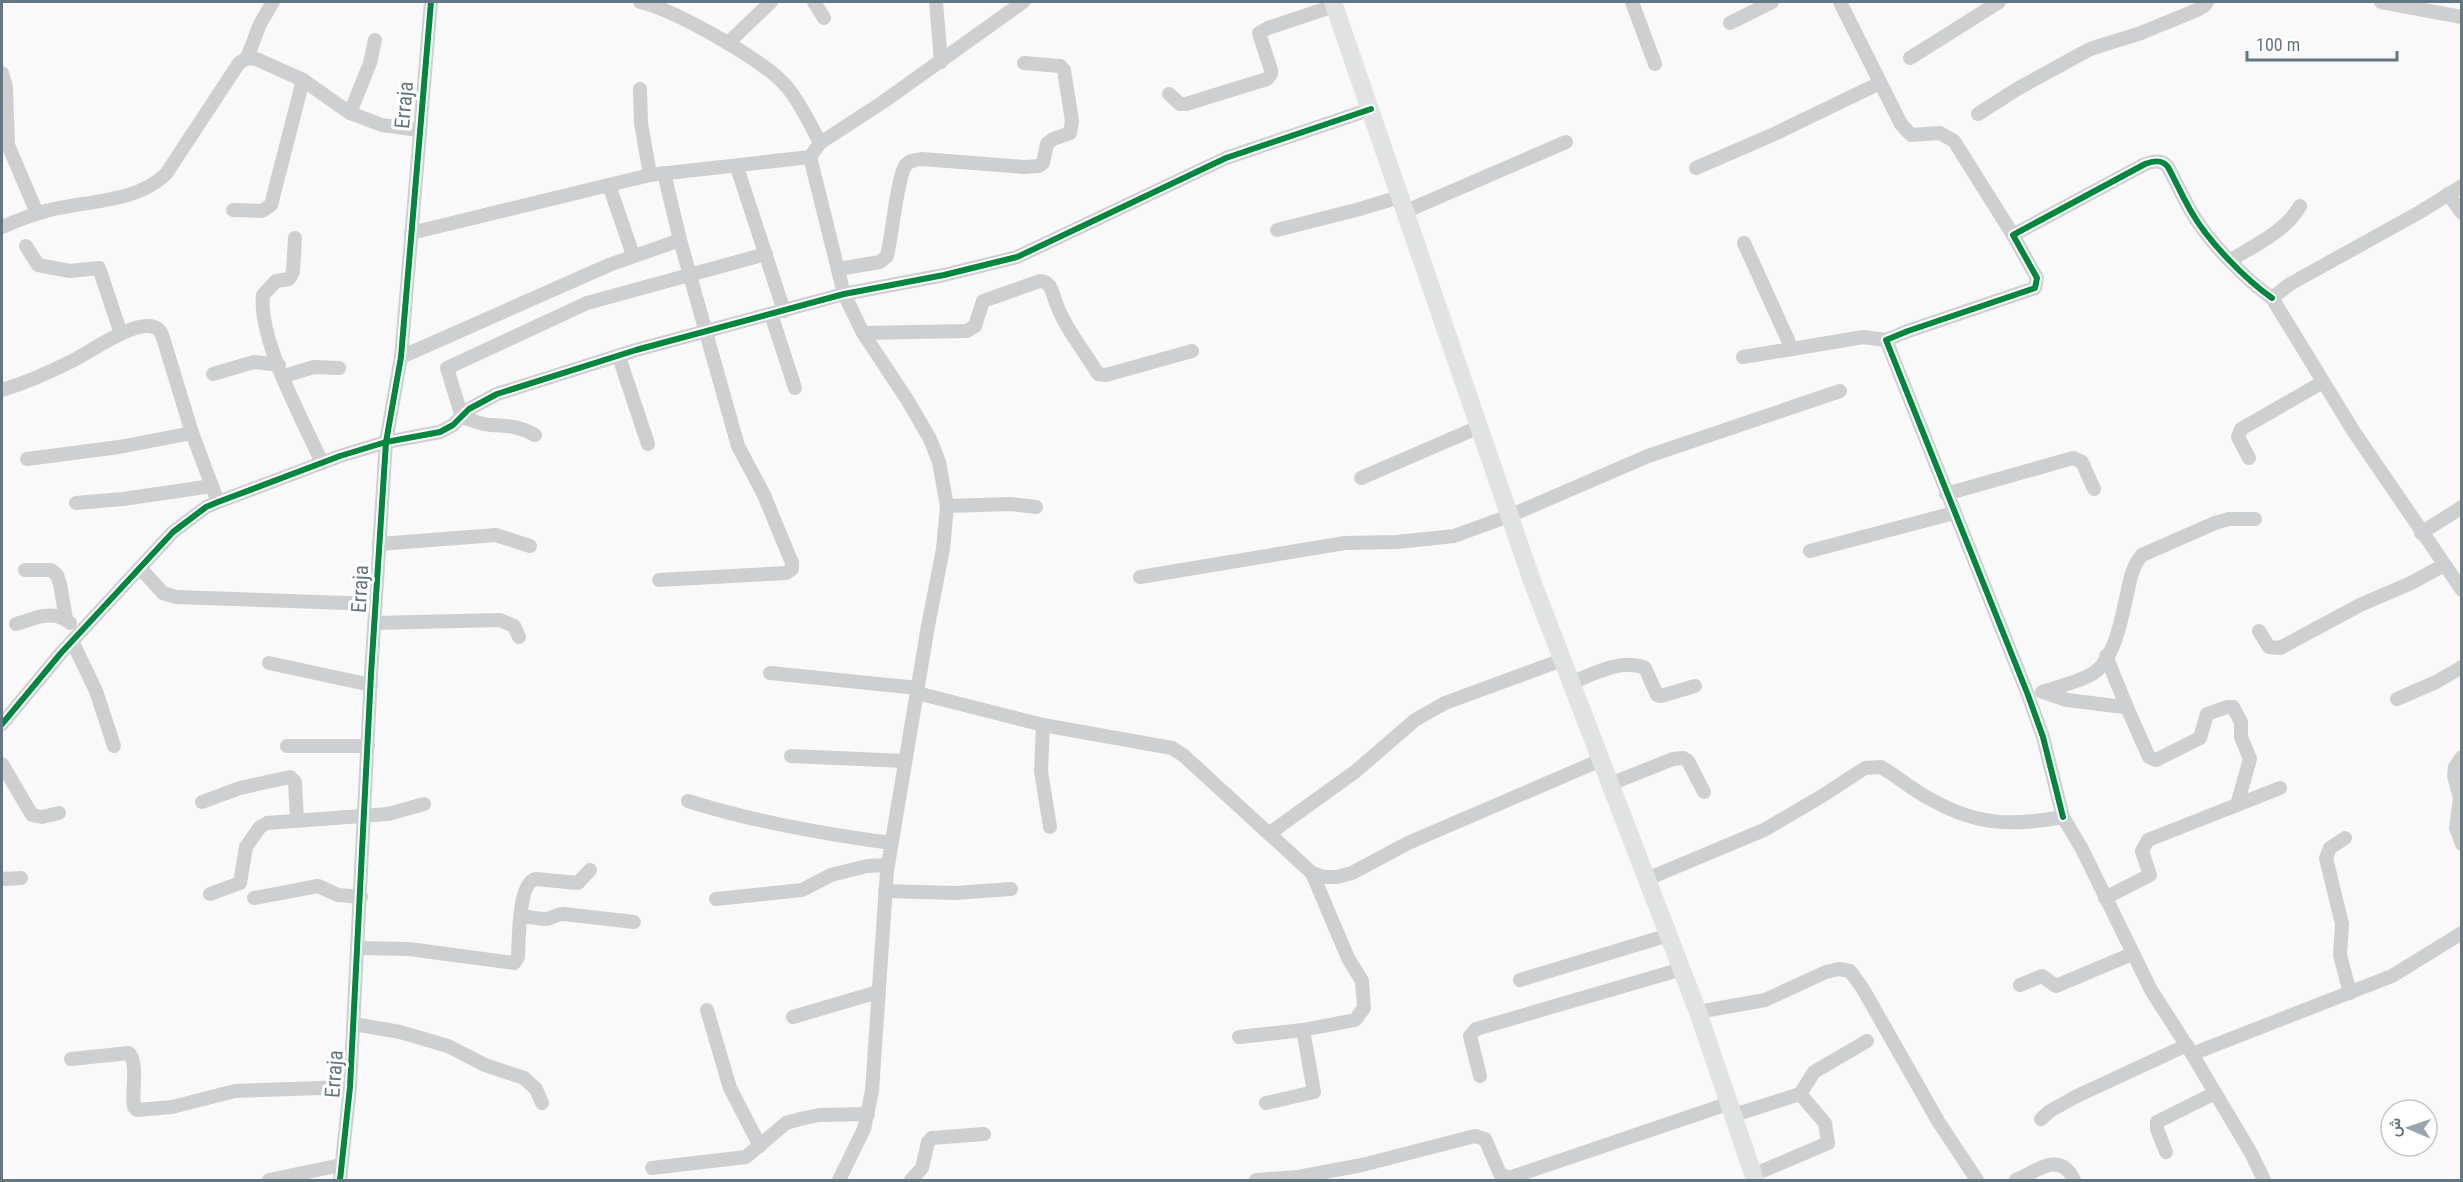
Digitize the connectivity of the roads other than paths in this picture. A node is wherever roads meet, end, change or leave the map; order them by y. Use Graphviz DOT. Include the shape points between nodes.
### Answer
graph roads {
  1 [pos="273,2"];
  2 [pos="431,2"];
  3 [pos="640,2"];
  4 [pos="771,2"];
  5 [pos="814,2"];
  6 [pos="936,2"];
  7 [pos="1023,2"];
  8 [pos="1632,2"];
  9 [pos="1772,2"];
  10 [pos="1840,2"];
  11 [pos="1999,2"];
  12 [pos="2207,2"];
  13 [pos="2381,2"];
  14 [pos="1333,4"];
  15 [pos="2462,4"];
  16 [pos="2447,14"];
  17 [pos="2462,17"];
  18 [pos="824,18"];
  19 [pos="1730,23"];
  20 [pos="375,40"];
  21 [pos="728,43"];
  22 [pos="248,58"];
  23 [pos="1910,58"];
  24 [pos="941,62"];
  25 [pos="1024,63"];
  26 [pos="1655,64"];
  27 [pos="2,73"];
  28 [pos="303,80"];
  29 [pos="1880,83"];
  30 [pos="640,89"];
  31 [pos="1168,94"];
  32 [pos="1371,110"];
  33 [pos="350,113"];
  34 [pos="1978,114"];
  35 [pos="419,130"];
  36 [pos="1566,142"];
  37 [pos="820,143"];
  38 [pos="810,157"];
  39 [pos="737,167"];
  40 [pos="1696,168"];
  41 [pos="657,174"];
  42 [pos="609,184"];
  43 [pos="2462,186"];
  44 [pos="2448,194"];
  45 [pos="1402,204"];
  46 [pos="2300,206"];
  47 [pos="233,210"];
  48 [pos="38,213"];
  49 [pos="2462,213"];
  50 [pos="2,227"];
  51 [pos="1277,230"];
  52 [pos="411,233"];
  53 [pos="2013,235"];
  54 [pos="296,238"];
  55 [pos="680,240"];
  56 [pos="1744,243"];
  57 [pos="26,246"];
  58 [pos="766,254"];
  59 [pos="633,255"];
  60 [pos="2231,260"];
  61 [pos="838,269"];
  62 [pos="689,274"];
  63 [pos="578,278"];
  64 [pos="844,294"];
  65 [pos="2272,298"];
  66 [pos="587,303"];
  67 [pos="778,312"];
  68 [pos="705,332"];
  69 [pos="863,333"];
  70 [pos="121,334"];
  71 [pos="1886,340"];
  72 [pos="1792,349"];
  73 [pos="1192,351"];
  74 [pos="401,357"];
  75 [pos="619,357"];
  76 [pos="1743,357"];
  77 [pos="339,368"];
  78 [pos="281,371"];
  79 [pos="213,374"];
  80 [pos="2323,382"];
  81 [pos="795,388"];
  82 [pos="2,390"];
  83 [pos="1840,391"];
  84 [pos="462,417"];
  85 [pos="1479,427"];
  86 [pos="192,433"];
  87 [pos="535,435"];
  88 [pos="386,442"];
  89 [pos="648,444"];
  90 [pos="2249,458"];
  91 [pos="27,459"];
  92 [pos="322,463"];
  93 [pos="1361,478"];
  94 [pos="212,486"];
  95 [pos="2094,489"];
  96 [pos="1946,494"];
  97 [pos="218,502"];
  98 [pos="76,503"];
  99 [pos="947,506"];
  100 [pos="1036,507"];
  101 [pos="2462,507"];
  102 [pos="1954,513"];
  103 [pos="1509,516"];
  104 [pos="2255,519"];
  105 [pos="2421,533"];
  106 [pos="379,544"];
  107 [pos="530,546"];
  108 [pos="1810,551"];
  109 [pos="2444,565"];
  110 [pos="140,568"];
  111 [pos="25,570"];
  112 [pos="1140,577"];
  113 [pos="659,580"];
  114 [pos="2462,590"];
  115 [pos="376,604"];
  116 [pos="66,619"];
  117 [pos="375,623"];
  118 [pos="16,624"];
  119 [pos="2259,631"];
  120 [pos="76,637"];
  121 [pos="519,637"];
  122 [pos="2106,656"];
  123 [pos="1562,660"];
  124 [pos="269,663"];
  125 [pos="2462,667"];
  126 [pos="770,673"];
  127 [pos="1571,683"];
  128 [pos="371,685"];
  129 [pos="1695,686"];
  130 [pos="917,690"];
  131 [pos="2043,692"];
  132 [pos="2028,695"];
  133 [pos="2397,699"];
  134 [pos="2128,710"];
  135 [pos="2,724"];
  136 [pos="1043,725"];
  137 [pos="114,746"];
  138 [pos="287,746"];
  139 [pos="368,746"];
  140 [pos="791,756"];
  141 [pos="2462,757"];
  142 [pos="1600,760"];
  143 [pos="905,761"];
  144 [pos="2,764"];
  145 [pos="1610,784"];
  146 [pos="2280,788"];
  147 [pos="1704,792"];
  148 [pos="688,801"];
  149 [pos="202,802"];
  150 [pos="424,804"];
  151 [pos="2237,805"];
  152 [pos="60,813"];
  153 [pos="365,816"];
  154 [pos="2063,817"];
  155 [pos="297,820"];
  156 [pos="1050,827"];
  157 [pos="1270,833"];
  158 [pos="2344,838"];
  159 [pos="891,843"];
  160 [pos="2462,844"];
  161 [pos="888,865"];
  162 [pos="590,870"];
  163 [pos="1312,873"];
  164 [pos="21,878"];
  165 [pos="2,879"];
  166 [pos="1647,879"];
  167 [pos="1011,889"];
  168 [pos="885,891"];
  169 [pos="210,894"];
  170 [pos="361,897"];
  171 [pos="254,898"];
  172 [pos="2105,898"];
  173 [pos="716,899"];
  174 [pos="521,916"];
  175 [pos="634,922"];
  176 [pos="2462,933"];
  177 [pos="1669,936"];
  178 [pos="358,948"];
  179 [pos="2132,954"];
  180 [pos="1682,969"];
  181 [pos="1520,980"];
  182 [pos="2020,985"];
  183 [pos="878,992"];
  184 [pos="2350,993"];
  185 [pos="707,1010"];
  186 [pos="1698,1012"];
  187 [pos="793,1017"];
  188 [pos="354,1024"];
  189 [pos="1303,1030"];
  190 [pos="1239,1036"];
  191 [pos="1867,1041"];
  192 [pos="2189,1050"];
  193 [pos="71,1059"];
  194 [pos="1480,1076"];
  195 [pos="350,1087"];
  196 [pos="2215,1093"];
  197 [pos="1800,1094"];
  198 [pos="542,1103"];
  199 [pos="1266,1103"];
  200 [pos="1732,1109"];
  201 [pos="868,1114"];
  202 [pos="2041,1119"];
  203 [pos="984,1134"];
  204 [pos="760,1146"];
  205 [pos="2166,1152"];
  206 [pos="342,1165"];
  207 [pos="652,1168"];
  208 [pos="1754,1178"];
  209 [pos="1502,1179"];
  210 [pos="269,1180"];
  211 [pos="339,1180"];
  212 [pos="839,1180"];
  213 [pos="911,1180"];
  214 [pos="1256,1180"];
  215 [pos="1977,1180"];
  216 [pos="2016,1180"];
  217 [pos="2074,1180"];
  218 [pos="2264,1180"];
  1 -- 22 [label="street"];
  2 -- 35 [label="street, Erraja"];
  3 -- 21 [label="street" via="669,12"];
  4 -- 21 [label="street"];
  5 -- 18 [label="street"];
  6 -- 24 [label="street"];
  7 -- 24 [label="street"];
  8 -- 26 [label="street"];
  9 -- 19 [label="street"];
  10 -- 29 [label="street"];
  11 -- 23 [label="street"];
  12 -- 34 [label="street" via="2160,25 2090,49"];
  13 -- 16 [label="street"];
  14 -- 31 [label="street" via="1259,33 1271,70 1267,79 1186,104"];
  14 -- 32 [label="main road"];
  15 -- 16 [label="street"];
  16 -- 17 [label="street"];
  20 -- 33 [label="street"];
  21 -- 37 [label="street" via="787,86"];
  22 -- 28 [label="street"];
  22 -- 48 [label="street" via="239,63 160,180 117,198"];
  24 -- 37 [label="street"];
  25 -- 61 [label="street" via="1060,66 1064,70 1072,121 1070,133 1047,144 1044,163 1024,167 911,160 901,180 887,256 880,262"];
  27 -- 48 [label="street" via="8,145"];
  28 -- 33 [label="street"];
  28 -- 47 [label="street" via="271,205 262,212"];
  29 -- 40 [label="street"];
  29 -- 53 [label="street" via="1906,132 1940,133 1954,141"];
  30 -- 41 [label="street" via="641,123"];
  32 -- 45 [label="main road"];
  32 -- 64 [label="street" via="1226,158 1017,257"];
  33 -- 35 [label="street" via="382,125"];
  35 -- 52 [label="street, Erraja"];
  36 -- 45 [label="street"];
  37 -- 38 [label="street"];
  38 -- 39 [label="street"];
  38 -- 61 [label="street"];
  39 -- 41 [label="street"];
  39 -- 58 [label="street"];
  41 -- 42 [label="street"];
  41 -- 55 [label="street"];
  42 -- 52 [label="street"];
  42 -- 59 [label="street"];
  43 -- 44 [label="street"];
  44 -- 49 [label="street"];
  44 -- 65 [label="street"];
  45 -- 51 [label="street" via="1376,205"];
  45 -- 85 [label="main road"];
  46 -- 60 [label="street" via="2286,224"];
  48 -- 50 [label="street"];
  52 -- 74 [label="street, Erraja"];
  53 -- 60 [label="street" via="2145,164 2159,161 2168,167 2197,220"];
  53 -- 71 [label="street" via="2037,278 2035,288"];
  54 -- 78 [label="street" via="289,279 276,281 262,295 264,326"];
  55 -- 59 [label="street"];
  55 -- 62 [label="street"];
  56 -- 72 [label="street"];
  57 -- 70 [label="street" via="38,265 70,271 99,268"];
  58 -- 62 [label="street"];
  58 -- 67 [label="street"];
  59 -- 63 [label="street"];
  60 -- 65 [label="street"];
  61 -- 64 [label="street"];
  62 -- 66 [label="street"];
  62 -- 68 [label="street"];
  63 -- 66 [label="street"];
  63 -- 74 [label="street"];
  64 -- 67 [label="street"];
  64 -- 69 [label="street"];
  65 -- 80 [label="street"];
  66 -- 84 [label="street" via="449,365 447,372"];
  67 -- 68 [label="street"];
  67 -- 81 [label="street"];
  68 -- 75 [label="street"];
  68 -- 113 [label="street" via="738,446 764,495 792,568 786,573"];
  69 -- 73 [label="street" via="967,331 975,326 983,301 1040,281 1050,286 1057,308 1098,374"];
  69 -- 99 [label="street" via="930,439 939,462"];
  70 -- 82 [label="street" via="71,362"];
  70 -- 86 [label="street" via="149,326 159,330"];
  71 -- 72 [label="street" via="1863,337"];
  71 -- 96 [label="street"];
  72 -- 76 [label="street"];
  74 -- 88 [label="street, Erraja"];
  75 -- 84 [label="street" via="497,394"];
  75 -- 89 [label="street"];
  77 -- 78 [label="street"];
  78 -- 79 [label="street" via="254,362"];
  78 -- 92 [label="street"];
  80 -- 90 [label="street" via="2241,429 2238,437"];
  80 -- 105 [label="street"];
  83 -- 103 [label="street" via="1648,456"];
  84 -- 87 [label="street" via="523,428"];
  84 -- 88 [label="street" via="440,432"];
  85 -- 93 [label="street"];
  85 -- 103 [label="main road"];
  86 -- 91 [label="street"];
  86 -- 94 [label="street"];
  88 -- 92 [label="street"];
  88 -- 106 [label="street, Erraja"];
  92 -- 97 [label="street"];
  94 -- 97 [label="street"];
  94 -- 98 [label="street"];
  95 -- 96 [label="street" via="2082,462 2073,458"];
  96 -- 102 [label="street"];
  97 -- 110 [label="street" via="173,532"];
  99 -- 100 [label="street"];
  99 -- 130 [label="street" via="944,549"];
  101 -- 105 [label="street"];
  102 -- 108 [label="street"];
  102 -- 132 [label="street"];
  103 -- 112 [label="street" via="1444,538 1345,543"];
  103 -- 123 [label="main road"];
  104 -- 122 [label="street" via="2215,523 2142,555 2132,573 2115,642"];
  105 -- 109 [label="street"];
  106 -- 107 [label="street" via="496,535"];
  106 -- 115 [label="street, Erraja"];
  109 -- 114 [label="street"];
  109 -- 119 [label="street" via="2280,648 2270,647"];
  110 -- 115 [label="street" via="163,593 176,597"];
  110 -- 120 [label="street"];
  111 -- 116 [label="street" via="51,570 57,576"];
  115 -- 117 [label="street, Erraja"];
  116 -- 118 [label="street" via="45,615"];
  116 -- 120 [label="street"];
  117 -- 121 [label="street" via="500,620 514,626"];
  117 -- 128 [label="street, Erraja"];
  120 -- 135 [label="street"];
  120 -- 137 [label="street"];
  122 -- 131 [label="street" via="2096,671"];
  122 -- 134 [label="street"];
  123 -- 127 [label="main road"];
  123 -- 157 [label="street" via="1445,703 1415,720 1356,771"];
  124 -- 128 [label="street"];
  125 -- 133 [label="street"];
  126 -- 130 [label="street"];
  127 -- 129 [label="street" via="1626,665 1645,668 1657,695"];
  127 -- 142 [label="main road"];
  128 -- 139 [label="street, Erraja"];
  130 -- 136 [label="street"];
  130 -- 143 [label="street"];
  131 -- 132 [label="street"];
  131 -- 134 [label="street"];
  132 -- 154 [label="street"];
  134 -- 151 [label="street" via="2149,757 2156,760 2200,738 2207,714 2233,707 2250,759"];
  136 -- 156 [label="street" via="1041,771"];
  136 -- 157 [label="street" via="1172,748"];
  138 -- 139 [label="street"];
  139 -- 153 [label="street, Erraja"];
  140 -- 143 [label="street"];
  141 -- 160 [label="street" via="2454,767 2454,776 2460,798 2456,828"];
  142 -- 145 [label="main road"];
  142 -- 163 [label="street" via="1408,843 1352,873 1337,877"];
  143 -- 159 [label="street"];
  144 -- 152 [label="street" via="32,815"];
  145 -- 147 [label="street" via="1683,758"];
  145 -- 166 [label="main road"];
  146 -- 151 [label="street"];
  148 -- 159 [label="street" via="742,816"];
  149 -- 155 [label="street" via="240,788 290,777 295,782"];
  150 -- 153 [label="street"];
  151 -- 172 [label="street" via="2148,840 2142,850 2148,878"];
  153 -- 155 [label="street"];
  153 -- 170 [label="street, Erraja"];
  154 -- 166 [label="street" via="2012,824 1981,820 1932,801 1887,770 1872,766 1764,830"];
  154 -- 172 [label="street"];
  155 -- 169 [label="street" via="260,827 244,853 240,883"];
  157 -- 163 [label="street"];
  158 -- 184 [label="street" via="2330,848 2326,858 2342,924 2340,955"];
  159 -- 161 [label="street"];
  161 -- 168 [label="street"];
  161 -- 173 [label="street" via="831,875 802,890"];
  162 -- 174 [label="street" via="578,883 530,880"];
  163 -- 189 [label="street" via="1348,958 1362,981 1364,1008 1355,1020"];
  164 -- 165 [label="street"];
  166 -- 177 [label="main road"];
  167 -- 168 [label="street" via="955,893"];
  168 -- 183 [label="street"];
  170 -- 171 [label="street" via="338,895 318,886"];
  170 -- 178 [label="street, Erraja"];
  172 -- 179 [label="street"];
  174 -- 175 [label="street" via="549,919 564,914"];
  174 -- 178 [label="street" via="518,957 514,963"];
  176 -- 184 [label="street" via="2392,976"];
  177 -- 180 [label="main road"];
  177 -- 181 [label="street"];
  178 -- 188 [label="street, Erraja"];
  179 -- 182 [label="street" via="2056,986 2042,976"];
  179 -- 192 [label="street"];
  180 -- 186 [label="main road"];
  180 -- 194 [label="street" via="1476,1029 1470,1035"];
  183 -- 187 [label="street"];
  183 -- 201 [label="street"];
  184 -- 192 [label="street"];
  185 -- 204 [label="street" via="730,1088"];
  186 -- 200 [label="main road"];
  186 -- 215 [label="street" via="1765,1000 1826,972 1850,972"];
  188 -- 195 [label="street, Erraja"];
  188 -- 198 [label="street" via="448,1046 485,1065 524,1078 537,1089"];
  189 -- 190 [label="street"];
  189 -- 199 [label="street" via="1314,1092"];
  191 -- 197 [label="street" via="1814,1072"];
  192 -- 196 [label="street"];
  192 -- 202 [label="street" via="2077,1096"];
  193 -- 195 [label="street" via="129,1053 133,1065 132,1100 137,1110 172,1107 243,1090"];
  195 -- 206 [label="street, Erraja"];
  196 -- 205 [label="street" via="2157,1122"];
  196 -- 218 [label="street"];
  197 -- 200 [label="street"];
  197 -- 208 [label="street" via="1825,1123 1827,1143"];
  200 -- 208 [label="main road"];
  200 -- 209 [label="street"];
  201 -- 204 [label="street" via="819,1115 786,1123"];
  201 -- 212 [label="street" via="857,1147"];
  203 -- 213 [label="street" via="932,1138 922,1168"];
  204 -- 207 [label="street" via="740,1158"];
  206 -- 210 [label="street"];
  206 -- 211 [label="street, Erraja"];
  209 -- 214 [label="street" via="1485,1139 1475,1136 1362,1165"];
  216 -- 217 [label="street" via="2059,1164 2066,1167"];
}
